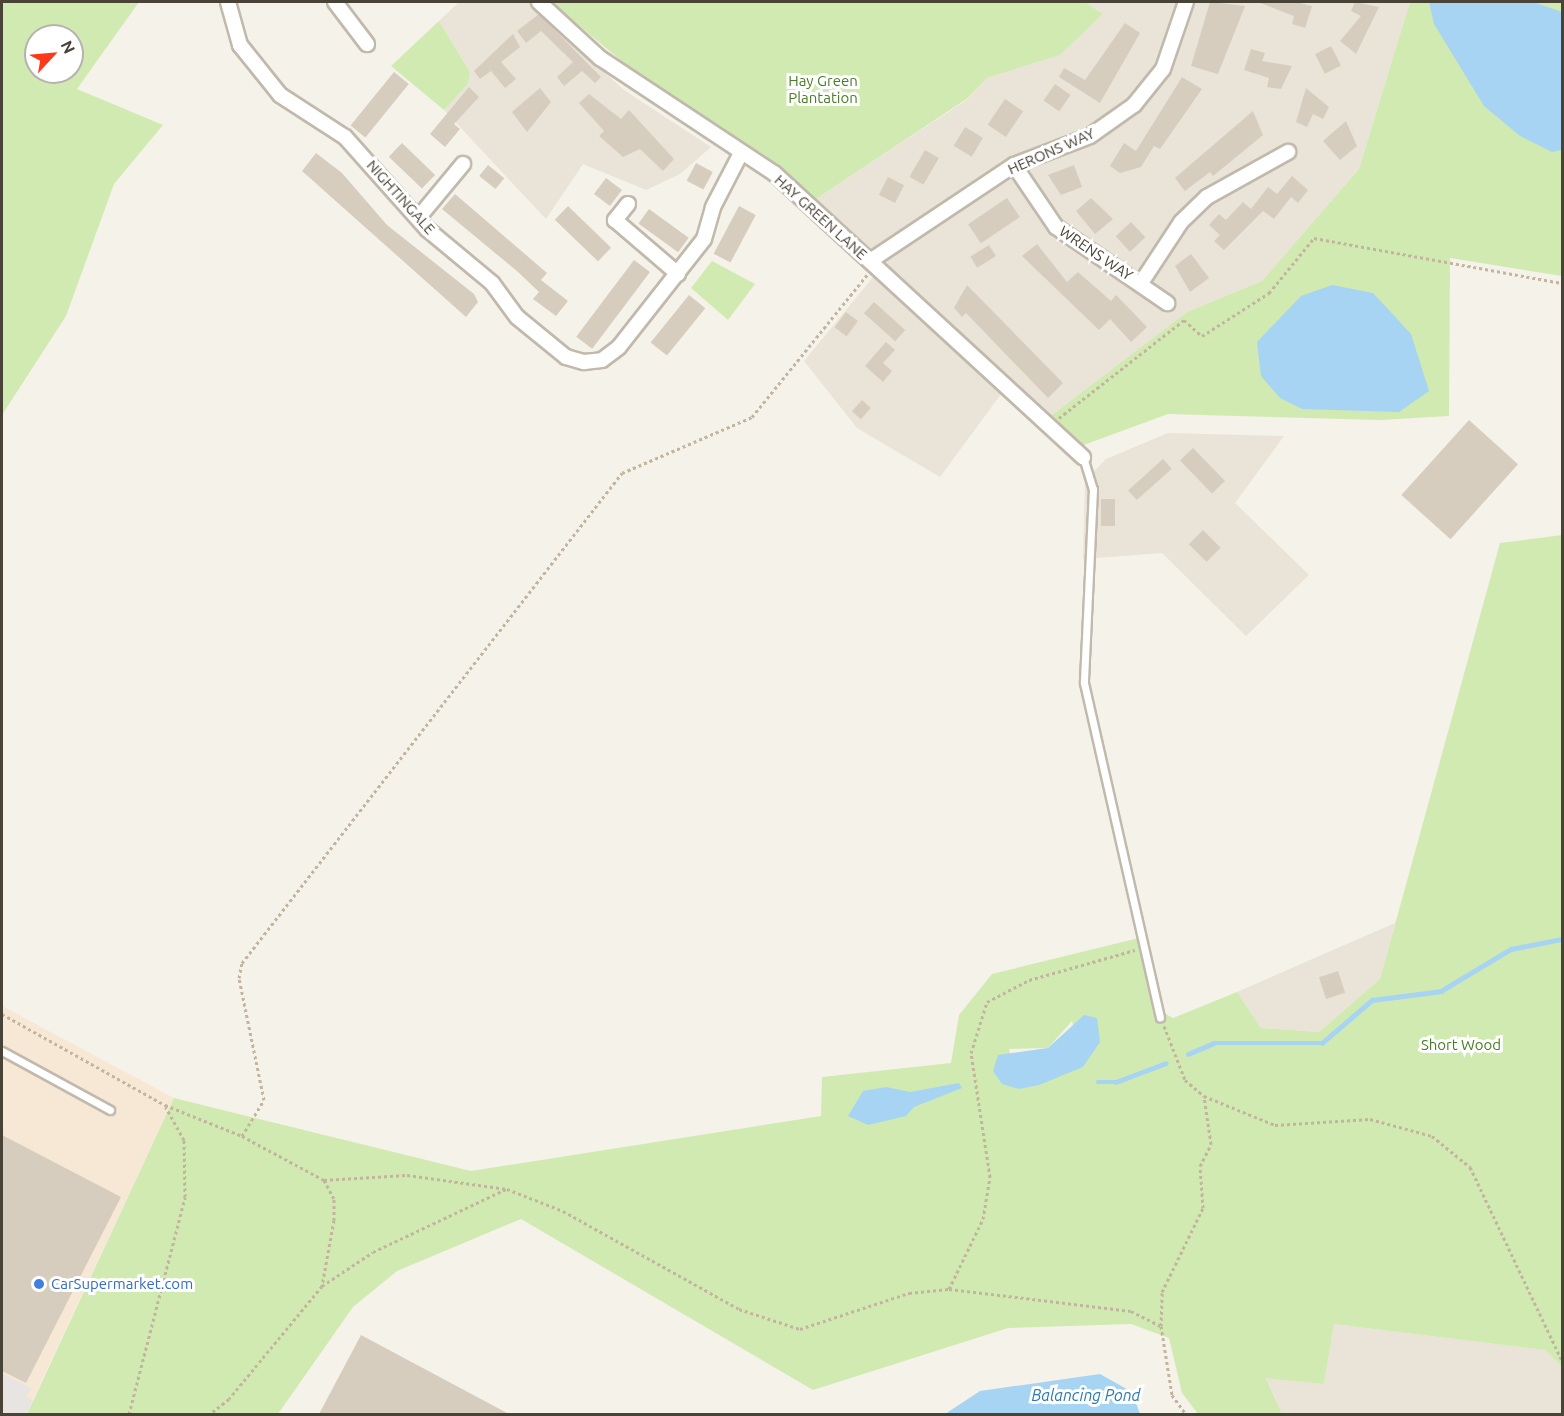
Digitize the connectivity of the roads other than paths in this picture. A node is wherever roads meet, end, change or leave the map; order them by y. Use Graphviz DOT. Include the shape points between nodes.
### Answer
graph roads {
  1 [pos="231,2"];
  2 [pos="335,2"];
  3 [pos="539,2"];
  4 [pos="1186,2"];
  5 [pos="367,44"];
  6 [pos="1288,152"];
  7 [pos="741,153"];
  8 [pos="463,164"];
  9 [pos="1014,165"];
  10 [pos="628,204"];
  11 [pos="419,217"];
  12 [pos="873,264"];
  13 [pos="678,274"];
  14 [pos="1141,283"];
  15 [pos="1167,303"];
  16 [pos="1083,457"];
  17 [pos="1160,1017"];
  18 [pos="2,1051"];
  19 [pos="110,1110"];
  1 -- 11 [label="street, NIGHTINGALE" via="240,45 280,95 345,137"];
  2 -- 5 [label="street"];
  3 -- 7 [label="street, HAY GREEN LANE" via="600,58"];
  4 -- 9 [label="street, HERONS WAY" via="1163,69 1134,105 1090,136"];
  6 -- 14 [label="street" via="1207,197 1181,222"];
  7 -- 12 [label="street, HAY GREEN LANE" via="774,173"];
  7 -- 13 [label="street, NIGHTINGALE" via="713,207 704,239"];
  8 -- 11 [label="street"];
  9 -- 12 [label="street, HERONS WAY"];
  9 -- 14 [label="street, WRENS WAY" via="1056,227"];
  10 -- 13 [label="street" via="615,220"];
  11 -- 13 [label="street, NIGHTINGALE" via="492,283 517,317 566,357 584,362 602,360 619,347"];
  12 -- 16 [label="street, HAY GREEN LANE"];
  14 -- 15 [label="street, WRENS WAY"];
  16 -- 17 [label="lane" via="1093,489 1084,683"];
  18 -- 19 [label="lane"];
}
